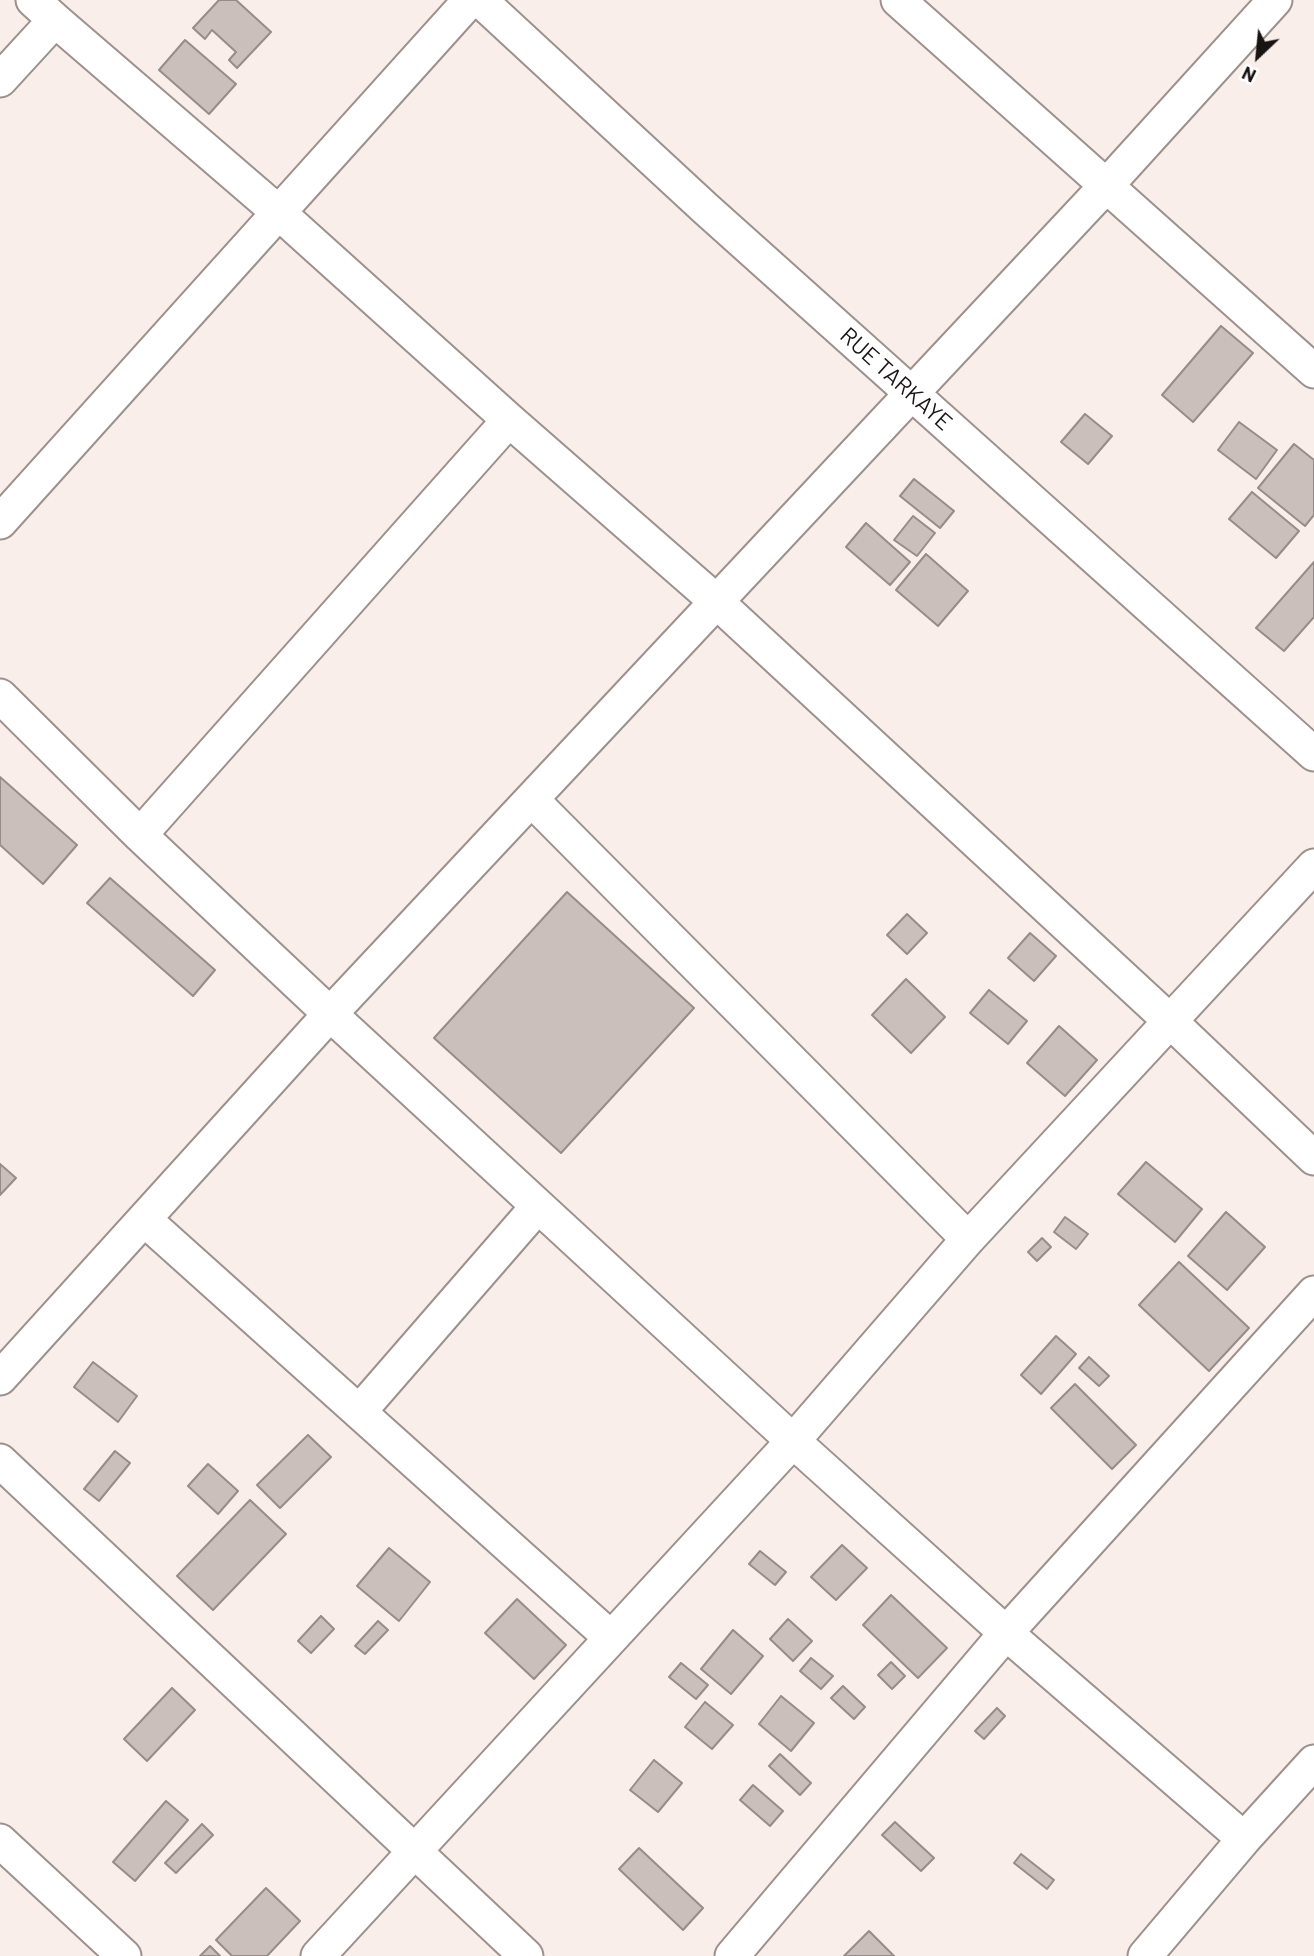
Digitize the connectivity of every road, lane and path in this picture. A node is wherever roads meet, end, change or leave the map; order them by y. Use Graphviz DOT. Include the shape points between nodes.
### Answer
graph roads {
  1 [pos="470,0"];
  2 [pos="480,0"];
  3 [pos="1275,0"];
  4 [pos="904,2"];
  5 [pos="44,10"];
  6 [pos="0,80"];
  7 [pos="1107,185"];
  8 [pos="278,212"];
  9 [pos="1314,371"];
  10 [pos="911,393"];
  11 [pos="509,420"];
  12 [pos="0,522"];
  13 [pos="717,602"];
  14 [pos="0,696"];
  15 [pos="1314,754"];
  16 [pos="532,800"];
  17 [pos="140,835"];
  18 [pos="1314,866"];
  19 [pos="330,1014"];
  20 [pos="1171,1022"];
  21 [pos="1314,1158"];
  22 [pos="538,1206"];
  23 [pos="145,1220"];
  24 [pos="968,1239"];
  25 [pos="1314,1293"];
  26 [pos="0,1378"];
  27 [pos="359,1412"];
  28 [pos="793,1441"];
  29 [pos="0,1461"];
  30 [pos="1006,1633"];
  31 [pos="611,1638"];
  32 [pos="1314,1762"];
  33 [pos="1244,1839"];
  34 [pos="0,1841"];
  35 [pos="415,1851"];
  36 [pos="124,1956"];
  37 [pos="318,1956"];
  38 [pos="526,1956"];
  39 [pos="732,1956"];
  40 [pos="1145,1956"];
  1 -- 8 [label="street"];
  2 -- 10 [label="street, RUE TARKAYE"];
  3 -- 7 [label="street"];
  4 -- 7 [label="street"];
  5 -- 6 [label="street"];
  5 -- 8 [label="street"];
  7 -- 9 [label="street"];
  7 -- 10 [label="street"];
  8 -- 11 [label="street"];
  8 -- 12 [label="street"];
  10 -- 13 [label="street"];
  10 -- 15 [label="street, RUE TARKAYE"];
  11 -- 13 [label="street"];
  11 -- 17 [label="street"];
  13 -- 16 [label="street"];
  13 -- 20 [label="street"];
  14 -- 17 [label="street"];
  16 -- 19 [label="street"];
  16 -- 24 [label="street"];
  17 -- 19 [label="street"];
  18 -- 20 [label="street"];
  19 -- 22 [label="street"];
  19 -- 23 [label="street"];
  20 -- 21 [label="street"];
  20 -- 24 [label="street"];
  22 -- 27 [label="street"];
  22 -- 28 [label="street"];
  23 -- 26 [label="street"];
  23 -- 27 [label="street"];
  24 -- 28 [label="street"];
  25 -- 30 [label="street"];
  27 -- 31 [label="street"];
  28 -- 30 [label="street"];
  28 -- 31 [label="street"];
  29 -- 35 [label="street"];
  30 -- 33 [label="street"];
  30 -- 39 [label="street"];
  31 -- 35 [label="street"];
  32 -- 33 [label="street"];
  33 -- 40 [label="street"];
  34 -- 36 [label="street"];
  35 -- 37 [label="street"];
  35 -- 38 [label="street"];
}
